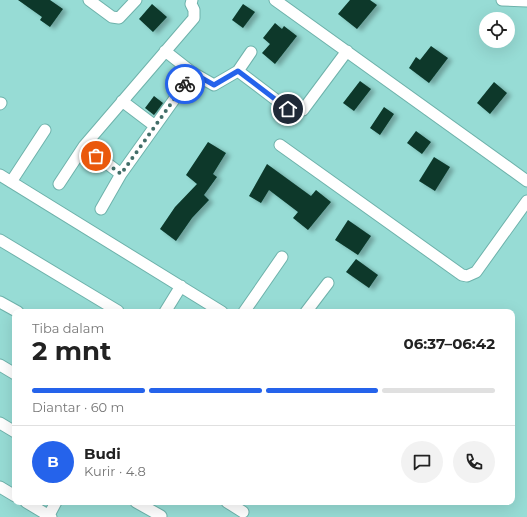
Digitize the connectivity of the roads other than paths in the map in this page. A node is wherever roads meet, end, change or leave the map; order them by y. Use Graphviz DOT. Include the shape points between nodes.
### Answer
graph roads {
  1 [pos="89,0"];
  2 [pos="136,0"];
  3 [pos="192,0"];
  4 [pos="275,0"];
  5 [pos="502,0"];
  6 [pos="527,1"];
  7 [pos="165,51"];
  8 [pos="346,51"];
  9 [pos="251,52"];
  10 [pos="238,71"];
  11 [pos="193,73"];
  12 [pos="122,101"];
  13 [pos="288,109"];
  14 [pos="303,110"];
  15 [pos="156,126"];
  16 [pos="45,130"];
  17 [pos="280,145"];
  18 [pos="84,146"];
  19 [pos="121,174"];
  20 [pos="0,175"];
  21 [pos="527,181"];
  22 [pos="11,182"];
  23 [pos="59,184"];
  24 [pos="527,201"];
  25 [pos="101,209"];
  26 [pos="0,240"];
  27 [pos="282,258"];
  28 [pos="328,283"];
  29 [pos="181,286"];
  30 [pos="0,302"];
  31 [pos="13,309"];
  32 [pos="114,309"];
  33 [pos="167,309"];
  34 [pos="217,309"];
  35 [pos="246,309"];
  36 [pos="309,309"];
  37 [pos="0,365"];
  38 [pos="12,372"];
  39 [pos="0,423"];
  40 [pos="12,430"];
  41 [pos="0,487"];
  42 [pos="12,494"];
  43 [pos="31,505"];
  44 [pos="54,505"];
  45 [pos="141,505"];
  46 [pos="232,505"];
  47 [pos="242,512"];
  48 [pos="49,516"];
  49 [pos="161,516"];
  1 -- 2 [label="street" via="112,17 119,18"];
  3 -- 7 [label="street" via="194,18"];
  4 -- 8 [label="street"];
  5 -- 6 [label="street"];
  7 -- 11 [label="street"];
  7 -- 12 [label="street"];
  8 -- 14 [label="street"];
  8 -- 21 [label="street"];
  9 -- 10 [label="street"];
  10 -- 11 [label="street" via="214,85"];
  10 -- 13 [label="street"];
  11 -- 15 [label="street"];
  12 -- 15 [label="street"];
  12 -- 18 [label="street"];
  15 -- 19 [label="street"];
  16 -- 22 [label="street"];
  17 -- 24 [label="street" via="462,275 467,276 476,272"];
  18 -- 19 [label="street"];
  18 -- 23 [label="street"];
  19 -- 25 [label="street"];
  20 -- 22 [label="street"];
  22 -- 29 [label="street"];
  26 -- 32 [label="street"];
  27 -- 35 [label="street"];
  28 -- 36 [label="street"];
  29 -- 33 [label="street"];
  29 -- 34 [label="street"];
  30 -- 31 [label="street"];
  37 -- 38 [label="street"];
  39 -- 40 [label="street"];
  41 -- 42 [label="street"];
  43 -- 48 [label="street"];
  44 -- 48 [label="street"];
  45 -- 49 [label="street"];
  46 -- 47 [label="street"];
}
